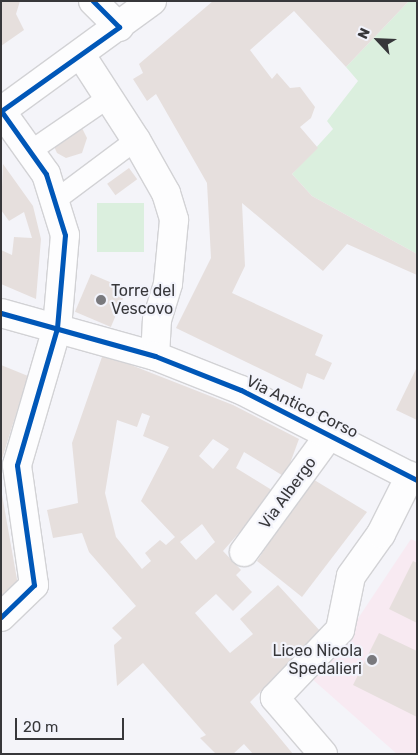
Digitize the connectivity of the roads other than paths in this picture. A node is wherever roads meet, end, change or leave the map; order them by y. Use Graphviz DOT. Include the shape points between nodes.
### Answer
graph roads {
  1 [pos="93,1"];
  2 [pos="152,1"];
  3 [pos="119,27"];
  4 [pos="81,55"];
  5 [pos="111,96"];
  6 [pos="1,111"];
  7 [pos="136,140"];
  8 [pos="32,150"];
  9 [pos="57,199"];
  10 [pos="1,313"];
  11 [pos="57,328"];
  12 [pos="155,356"];
  13 [pos="330,434"];
  14 [pos="413,478"];
  15 [pos="244,552"];
  16 [pos="1,617"];
  17 [pos="323,754"];
  1 -- 3 [label="street"];
  2 -- 3 [label="street"];
  3 -- 4 [label="street"];
  4 -- 5 [label="street"];
  4 -- 6 [label="street"];
  5 -- 7 [label="street"];
  5 -- 8 [label="lane"];
  6 -- 8 [label="street"];
  7 -- 9 [label="lane"];
  7 -- 12 [label="street" via="166,193 174,220 168,284 156,319"];
  8 -- 9 [label="street"];
  9 -- 11 [label="street" via="65,235"];
  10 -- 11 [label="street, Via Antico Corso"];
  11 -- 12 [label="street, Via Antico Corso"];
  11 -- 16 [label="street" via="17,465 34,585"];
  12 -- 13 [label="street, Via Antico Corso" via="241,390"];
  13 -- 14 [label="street, Via Antico Corso"];
  13 -- 15 [label="street, Via Albergo"];
  14 -- 17 [label="street" via="381,534 351,576 340,630 275,698"];
}
